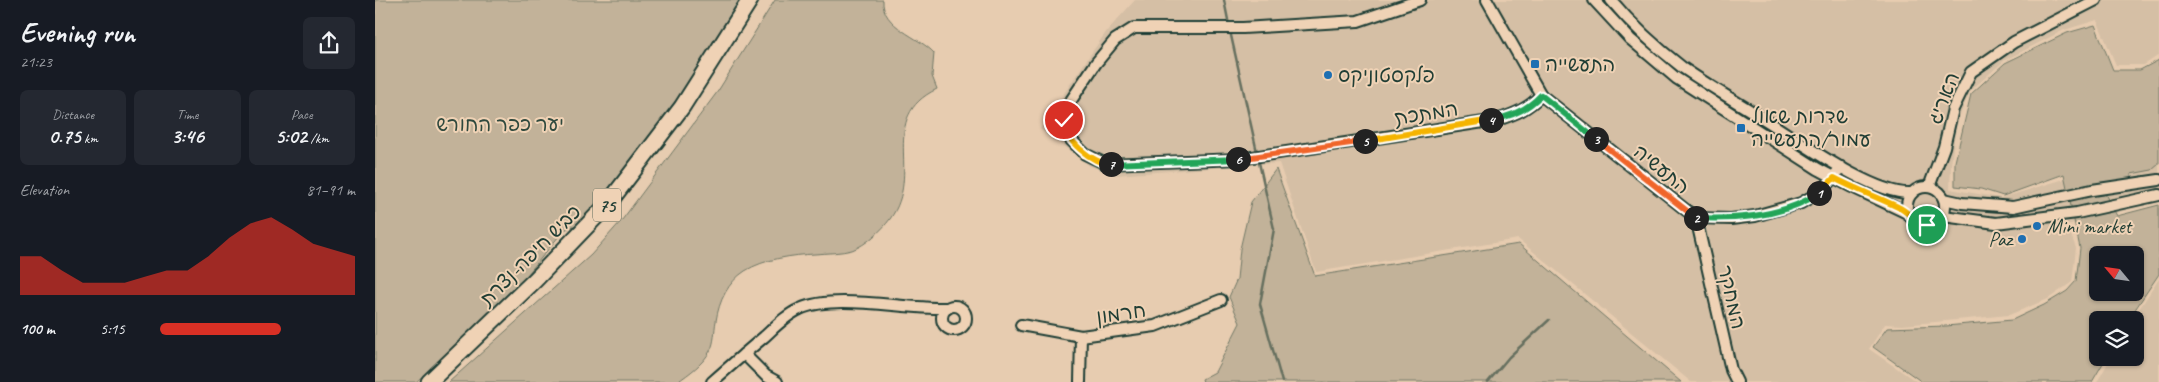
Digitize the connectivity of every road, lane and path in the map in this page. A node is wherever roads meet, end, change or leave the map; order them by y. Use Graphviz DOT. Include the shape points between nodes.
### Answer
graph roads {
  1 [pos="751,0"];
  2 [pos="1420,0"];
  3 [pos="1487,0"];
  4 [pos="1594,0"];
  5 [pos="1611,0"];
  6 [pos="2096,0"];
  7 [pos="1541,95"];
  8 [pos="1841,167"];
  9 [pos="1834,178"];
  10 [pos="2159,180"];
  11 [pos="1929,187"];
  12 [pos="1912,193"];
  13 [pos="2159,194"];
  14 [pos="1944,199"];
  15 [pos="1909,214"];
  16 [pos="1943,216"];
  17 [pos="1696,218"];
  18 [pos="1221,300"];
  19 [pos="948,308"];
  20 [pos="922,309"];
  21 [pos="942,320"];
  22 [pos="1021,325"];
  23 [pos="1081,336"];
  24 [pos="744,354"];
  25 [pos="429,382"];
  26 [pos="712,382"];
  27 [pos="777,382"];
  28 [pos="1080,382"];
  29 [pos="1737,382"];
  1 -- 25 [label="highway, כביש חיפה-נצרת / 75" via="682,107 607,205"];
  2 -- 7 [label="street, המתכת" via="1358,21 1243,28 1135,28 1115,40 1096,63 1066,108 1063,125 1071,140 1085,154 1106,164 1239,159 1497,120 1518,113"];
  3 -- 7 [label="street, התעשיה"];
  4 -- 9 [label="street" via="1630,39 1676,78"];
  5 -- 8 [label="street" via="1683,68"];
  6 -- 11 [label="street, האריג" via="2014,42 1971,72 1953,109 1944,147"];
  7 -- 17 [label="street, התעשיה"];
  8 -- 9 [label="street, התעשיה"];
  8 -- 12 [label="street" via="1893,191"];
  9 -- 15 [label="street"];
  9 -- 17 [label="street, התעשיה" via="1823,190 1801,203 1731,220"];
  10 -- 14 [label="street" via="2013,206"];
  11 -- 12 [label="street"];
  11 -- 14 [label="street" via="1941,193"];
  12 -- 15 [label="street" via="1907,204"];
  13 -- 16 [label="street" via="2077,213 1996,223"];
  14 -- 16 [label="street"];
  15 -- 16 [label="street" via="1915,222 1927,225"];
  17 -- 29 [label="street, המחקר" via="1731,370"];
  18 -- 23 [label="street, חרמון" via="1155,326"];
  19 -- 20 [label="street"];
  19 -- 21 [label="street"];
  19 -- 21 [label="street" via="961,309 965,315 964,324 957,330 950,330"];
  20 -- 21 [label="street"];
  20 -- 24 [label="street" via="841,302 816,304 791,314"];
  22 -- 23 [label="street, חרמון"];
  23 -- 28 [label="street"];
  24 -- 26 [label="street"];
  24 -- 27 [label="street" via="760,371"];
}
